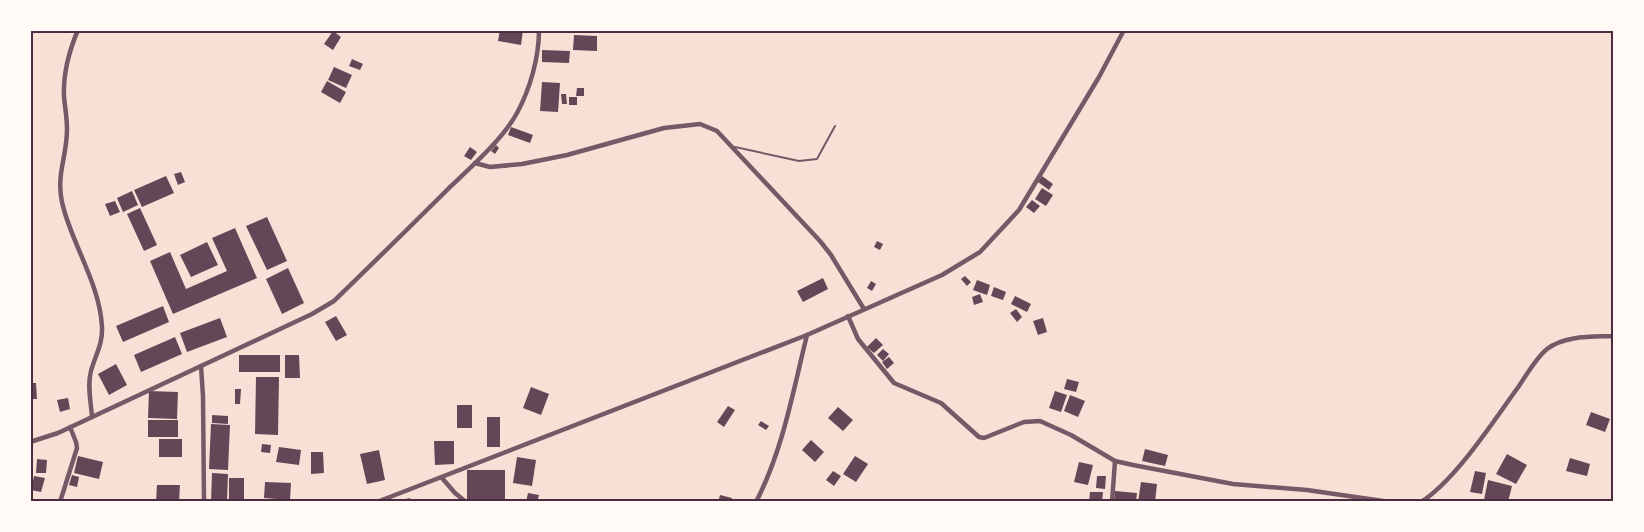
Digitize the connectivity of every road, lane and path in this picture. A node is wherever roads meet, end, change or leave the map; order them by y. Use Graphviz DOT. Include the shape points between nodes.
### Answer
graph roads {
  1 [pos="78,30"];
  2 [pos="539,30"];
  3 [pos="1124,30"];
  4 [pos="835,126"];
  5 [pos="732,147"];
  6 [pos="475,163"];
  7 [pos="864,309"];
  8 [pos="848,316"];
  9 [pos="807,335"];
  10 [pos="1614,336"];
  11 [pos="201,366"];
  12 [pos="92,417"];
  13 [pos="69,427"];
  14 [pos="30,442"];
  15 [pos="1115,461"];
  16 [pos="442,478"];
  17 [pos="60,502"];
  18 [pos="204,502"];
  19 [pos="377,502"];
  20 [pos="466,502"];
  21 [pos="756,502"];
  22 [pos="1112,502"];
  23 [pos="1390,502"];
  24 [pos="1421,502"];
  1 -- 12 [label="street" via="66,72 67,128 59,190 72,236 94,288 103,328 91,372"];
  2 -- 6 [label="street" via="537,57 517,113"];
  3 -- 7 [label="street" via="1019,210 980,252 942,275"];
  4 -- 5 [label="lane" via="817,159 810,161"];
  5 -- 6 [label="street" via="717,131 693,124 522,164 490,167"];
  5 -- 7 [label="street" via="820,241"];
  6 -- 11 [label="street" via="334,301"];
  7 -- 8 [label="street"];
  8 -- 9 [label="street"];
  8 -- 15 [label="street" via="858,339 894,383 940,403 979,437 1024,422 1040,421"];
  9 -- 16 [label="street"];
  9 -- 21 [label="street" via="779,445"];
  10 -- 24 [label="street" via="1561,342 1546,350 1448,479"];
  11 -- 12 [label="street"];
  11 -- 18 [label="street"];
  12 -- 13 [label="street"];
  13 -- 14 [label="street"];
  13 -- 17 [label="street" via="77,448"];
  15 -- 22 [label="street"];
  15 -- 23 [label="street" via="1233,484"];
  16 -- 19 [label="street"];
  16 -- 20 [label="street"];
}
